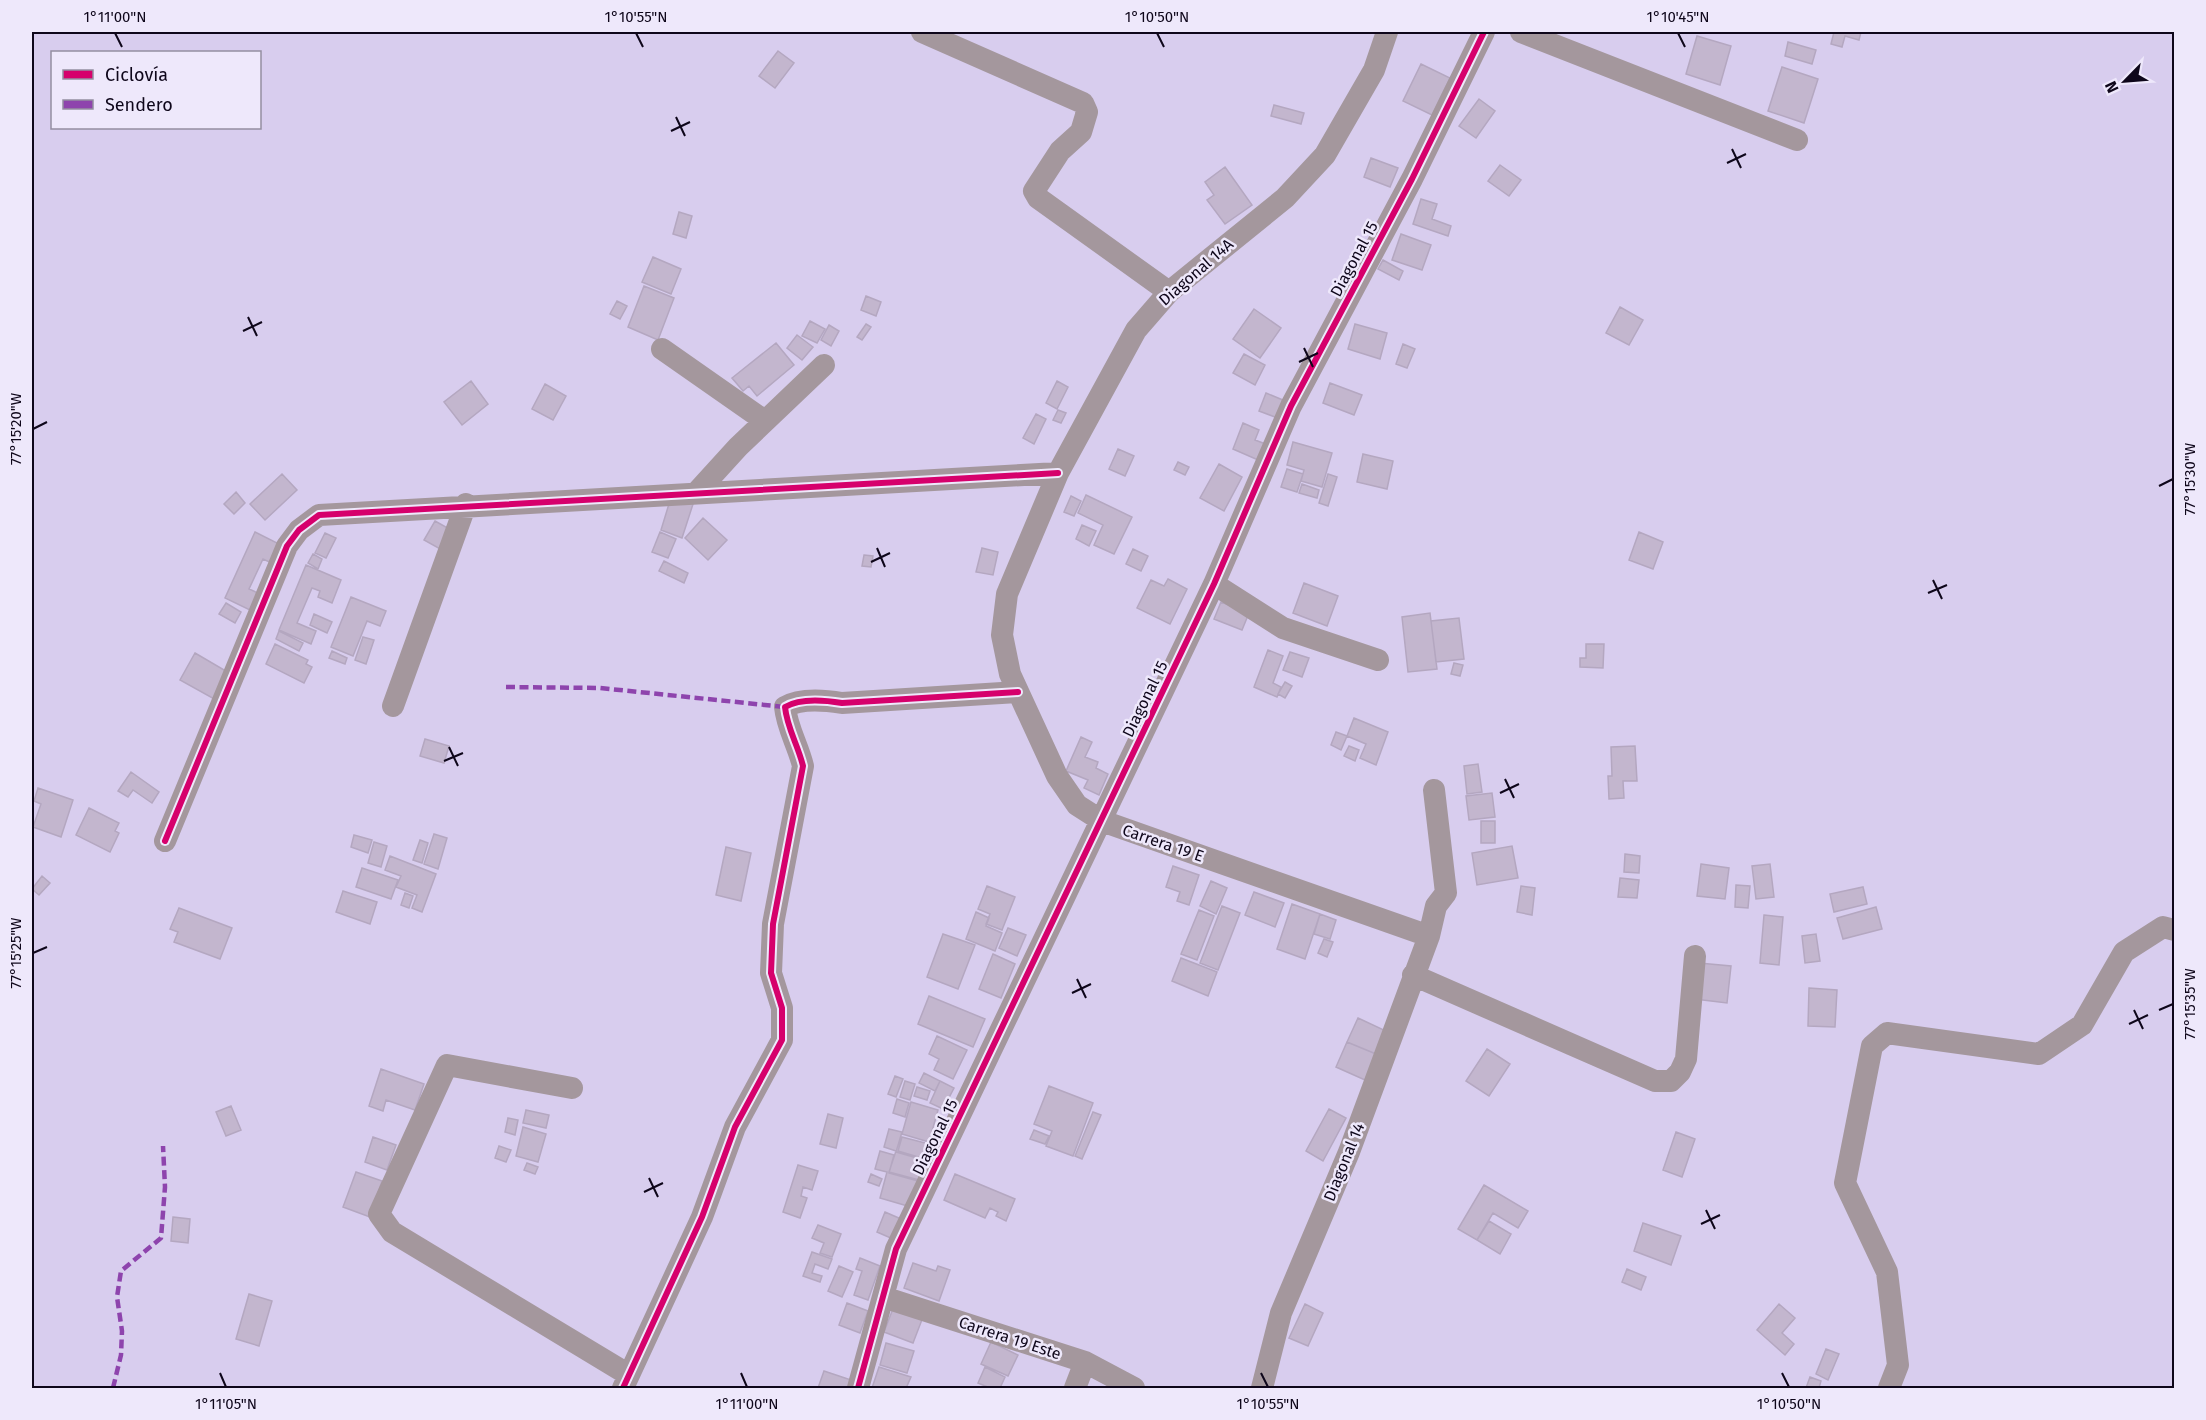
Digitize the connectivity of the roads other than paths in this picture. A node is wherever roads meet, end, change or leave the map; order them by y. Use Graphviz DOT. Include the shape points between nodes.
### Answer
graph roads {
  1 [pos="922,32"];
  2 [pos="1387,32"];
  3 [pos="1484,32"];
  4 [pos="1521,32"];
  5 [pos="1797,140"];
  6 [pos="1169,292"];
  7 [pos="662,349"];
  8 [pos="824,365"];
  9 [pos="765,421"];
  10 [pos="1058,473"];
  11 [pos="697,492"];
  12 [pos="466,504"];
  13 [pos="1214,585"];
  14 [pos="1002,635"];
  15 [pos="1378,660"];
  16 [pos="1018,692"];
  17 [pos="393,706"];
  18 [pos="1434,790"];
  19 [pos="1102,821"];
  20 [pos="165,841"];
  21 [pos="2175,930"];
  22 [pos="1429,936"];
  23 [pos="1695,956"];
  24 [pos="1413,975"];
  25 [pos="572,1088"];
  26 [pos="883,1297"];
  27 [pos="1085,1362"];
  28 [pos="626,1382"];
  29 [pos="858,1389"];
  30 [pos="1075,1389"];
  31 [pos="1134,1389"];
  32 [pos="1262,1389"];
  33 [pos="1889,1389"];
  1 -- 6 [label="street" via="1083,103 1087,112 1080,132 1060,152 1034,191 1038,198"];
  2 -- 6 [label="street, Diagonal 14A" via="1374,70 1324,154 1285,198"];
  3 -- 13 [label="street, Diagonal 15" via="1412,179 1291,406"];
  4 -- 5 [label="street"];
  6 -- 10 [label="street, Diagonal 14A" via="1136,330"];
  7 -- 9 [label="street"];
  8 -- 9 [label="street"];
  9 -- 11 [label="street"];
  10 -- 11 [label="street"];
  10 -- 14 [label="street, Diagonal 14A" via="1007,594"];
  11 -- 12 [label="street"];
  12 -- 17 [label="street"];
  12 -- 20 [label="street" via="319,515 299,530 287,546"];
  13 -- 15 [label="street" via="1283,628"];
  13 -- 19 [label="street, Diagonal 15"];
  14 -- 16 [label="street, Carrera 19 E"];
  16 -- 19 [label="street, Carrera 19 E" via="1057,776 1077,805"];
  16 -- 28 [label="street" via="823,700 785,707 786,724 799,748 803,766 773,924 771,973 782,1008 782,1040 735,1126 702,1217"];
  18 -- 22 [label="street, Diagonal 14" via="1446,893 1436,906"];
  19 -- 22 [label="street, Carrera 19 E"];
  19 -- 26 [label="street, Diagonal 15" via="896,1250"];
  21 -- 33 [label="street" via="2163,927 2124,952 2082,1025 2039,1054 1887,1033 1872,1046 1845,1183 1887,1272 1898,1365"];
  22 -- 24 [label="street, Diagonal 14"];
  23 -- 24 [label="street" via="1686,1059 1671,1081 1655,1081"];
  24 -- 32 [label="street, Diagonal 14" via="1350,1152 1281,1313"];
  25 -- 28 [label="street" via="447,1065 379,1214 392,1232"];
  26 -- 27 [label="street, Carrera 19 Este"];
  26 -- 29 [label="street, Diagonal 15"];
  27 -- 30 [label="street"];
  27 -- 31 [label="street, Carrera 19 Este"];
}
